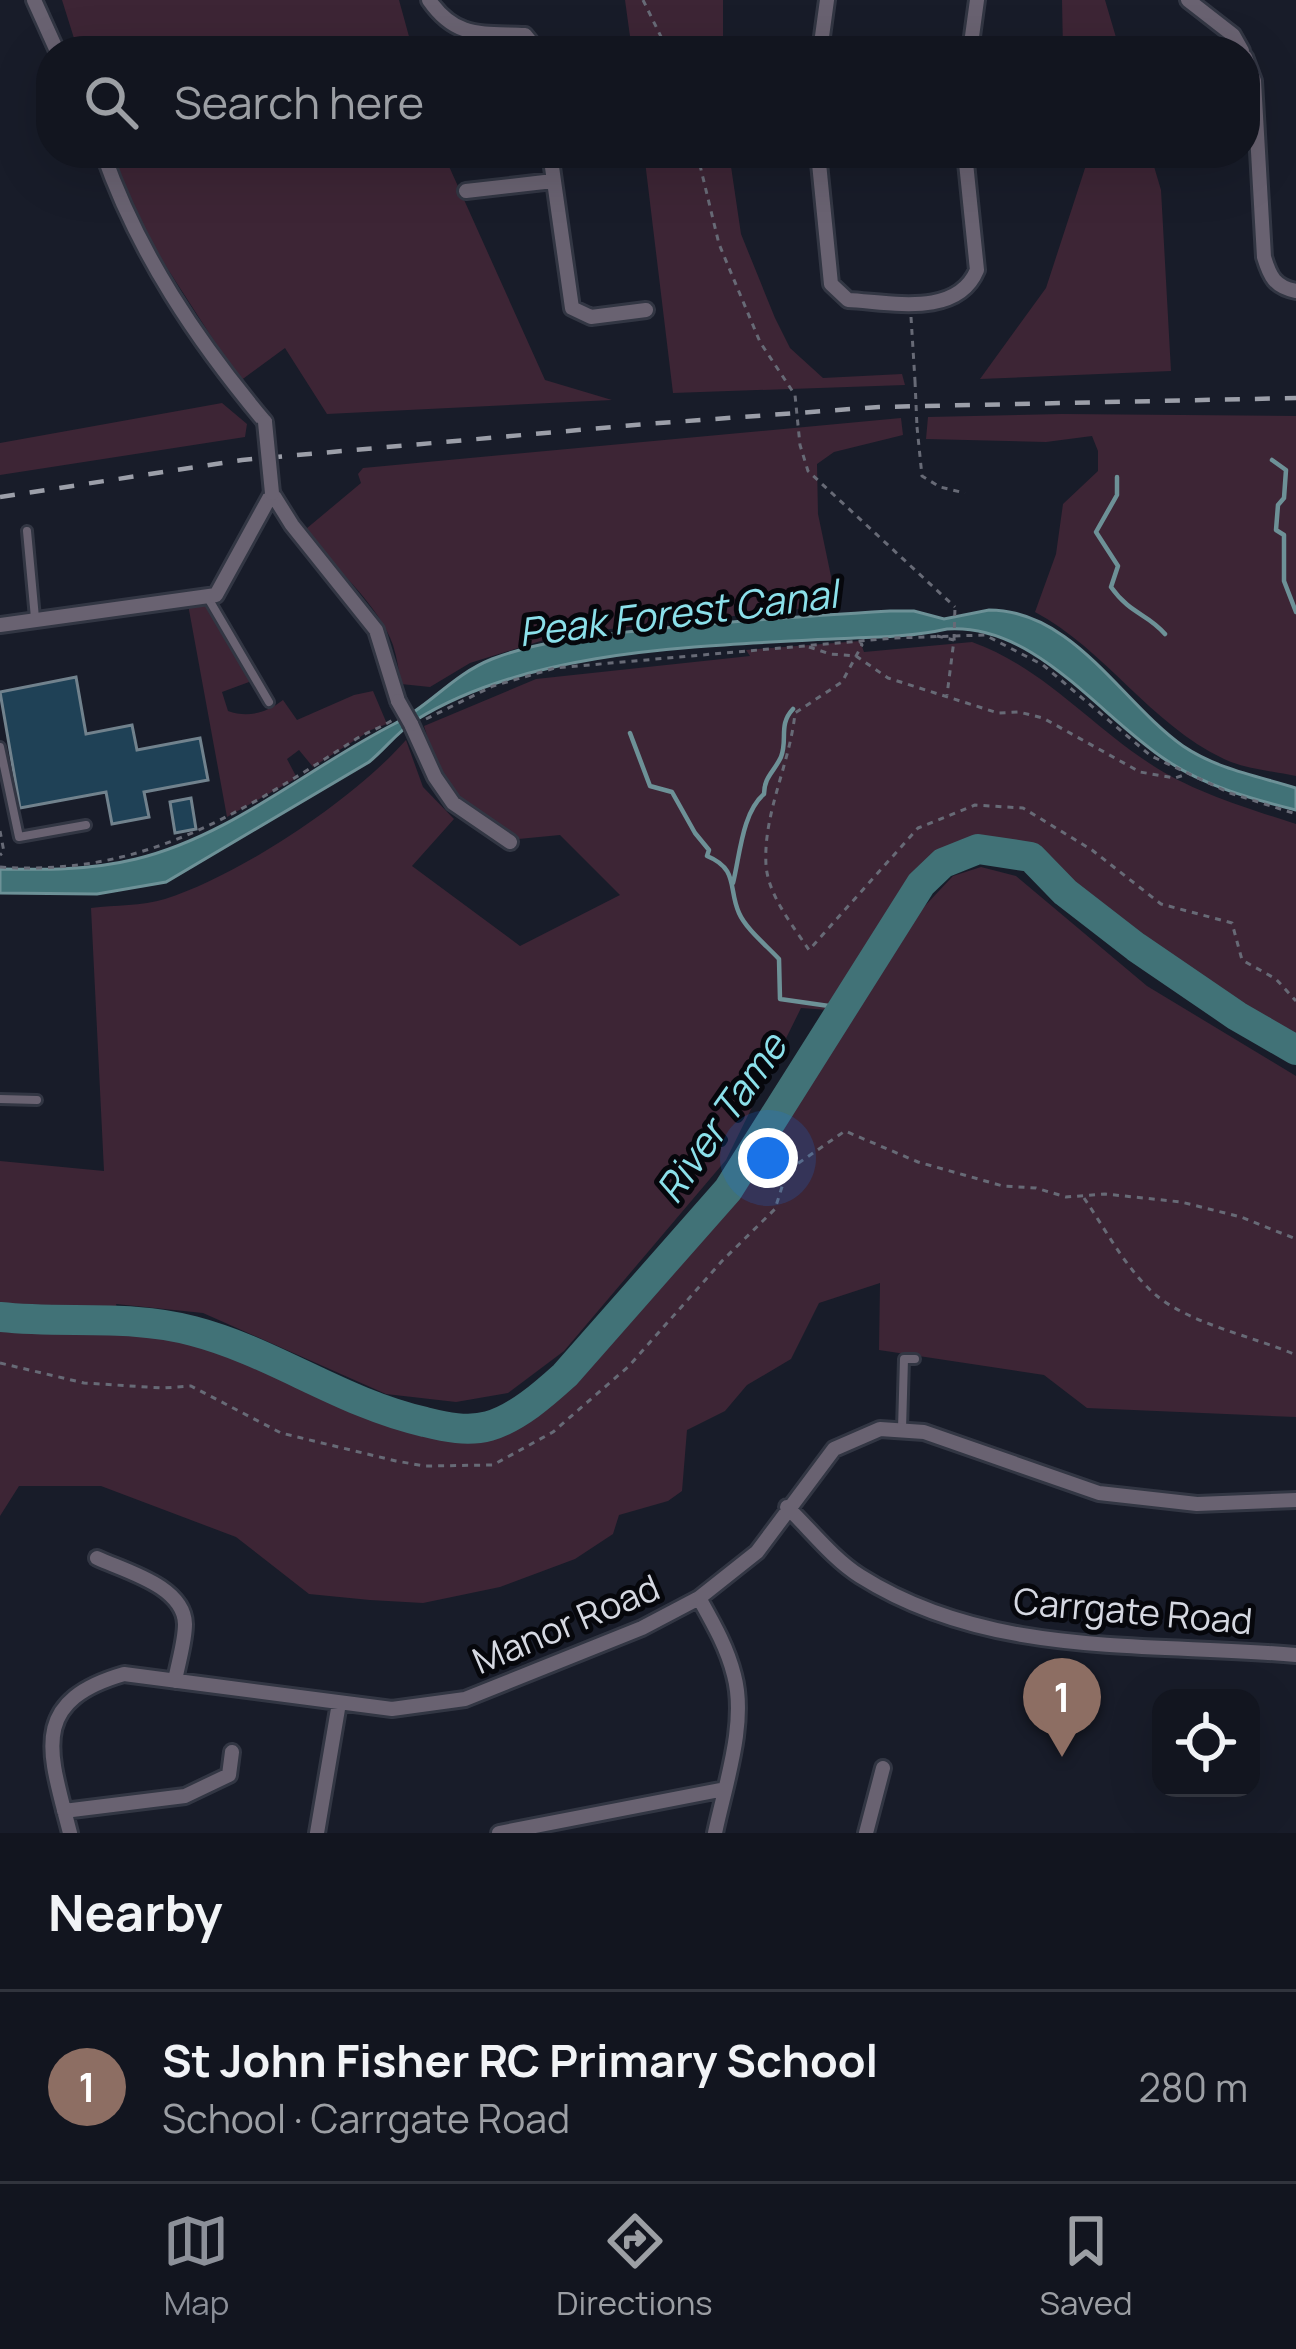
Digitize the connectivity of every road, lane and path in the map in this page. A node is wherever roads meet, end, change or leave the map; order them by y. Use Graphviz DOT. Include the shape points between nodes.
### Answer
graph roads {
  1 [pos="34,0"];
  2 [pos="430,0"];
  3 [pos="643,0"];
  4 [pos="826,0"];
  5 [pos="977,0"];
  6 [pos="1188,0"];
  7 [pos="51,36"];
  8 [pos="526,36"];
  9 [pos="661,36"];
  10 [pos="822,36"];
  11 [pos="972,36"];
  12 [pos="1234,36"];
  13 [pos="109,168"];
  14 [pos="552,168"];
  15 [pos="701,168"];
  16 [pos="819,168"];
  17 [pos="967,168"];
  18 [pos="1259,168"];
  19 [pos="553,181"];
  20 [pos="466,191"];
  21 [pos="1296,291"];
  22 [pos="910,304"];
  23 [pos="646,310"];
  24 [pos="965,493"];
  25 [pos="272,494"];
  26 [pos="27,532"];
  27 [pos="212,596"];
  28 [pos="35,620"];
  29 [pos="0,625"];
  30 [pos="935,634"];
  31 [pos="954,640"];
  32 [pos="860,641"];
  33 [pos="803,645"];
  34 [pos="856,656"];
  35 [pos="947,696"];
  36 [pos="269,702"];
  37 [pos="399,708"];
  38 [pos="420,728"];
  39 [pos="0,747"];
  40 [pos="1186,775"];
  41 [pos="1296,814"];
  42 [pos="86,825"];
  43 [pos="0,831"];
  44 [pos="510,842"];
  45 [pos="0,855"];
  46 [pos="0,867"];
  47 [pos="1296,1001"];
  48 [pos="0,1099"];
  49 [pos="37,1100"];
  50 [pos="1083,1196"];
  51 [pos="1296,1239"];
  52 [pos="1296,1355"];
  53 [pos="915,1359"];
  54 [pos="0,1363"];
  55 [pos="902,1431"];
  56 [pos="1296,1500"];
  57 [pos="787,1507"];
  58 [pos="97,1558"];
  59 [pos="699,1598"];
  60 [pos="1296,1655"];
  61 [pos="175,1681"];
  62 [pos="339,1702"];
  63 [pos="232,1752"];
  64 [pos="883,1768"];
  65 [pos="724,1789"];
  66 [pos="64,1811"];
  67 [pos="70,1833"];
  68 [pos="317,1833"];
  69 [pos="499,1833"];
  70 [pos="716,1833"];
  71 [pos="866,1833"];
  1 -- 7 [label="street"];
  2 -- 8 [label="street" via="455,28"];
  3 -- 9 [label="path"];
  4 -- 10 [label="street"];
  5 -- 11 [label="street"];
  6 -- 12 [label="street"];
  13 -- 25 [label="street, bridge" via="137,237 265,422"];
  14 -- 19 [label="street"];
  15 -- 31 [label="path, bridge" via="719,244 760,342 795,395 808,471 955,607"];
  16 -- 22 [label="street" via="831,284 848,300"];
  17 -- 22 [label="street" via="972,282 942,302"];
  18 -- 21 [label="street" via="1269,274"];
  19 -- 20 [label="street"];
  19 -- 23 [label="street" via="572,308 591,317"];
  22 -- 24 [label="path, bridge" via="922,476"];
  25 -- 27 [label="street"];
  25 -- 37 [label="street" via="376,630"];
  26 -- 28 [label="lane"];
  27 -- 28 [label="street"];
  27 -- 36 [label="lane"];
  28 -- 29 [label="street"];
  30 -- 31 [label="path"];
  30 -- 32 [label="path"];
  30 -- 40 [label="path" via="985,635 1043,665 1138,746"];
  31 -- 35 [label="path"];
  32 -- 33 [label="path"];
  32 -- 34 [label="path"];
  33 -- 34 [label="path"];
  33 -- 38 [label="path" via="555,668 493,686"];
  34 -- 35 [label="path" via="888,678"];
  34 -- 47 [label="path" via="842,682 795,713 771,816 766,868 809,950 918,828 975,805 1024,808 1161,904 1232,922 1242,960"];
  35 -- 40 [label="path" via="1042,718 1140,772"];
  37 -- 38 [label="street, bridge"];
  37 -- 46 [label="path" via="257,803 176,842 78,866"];
  38 -- 44 [label="street" via="435,777 453,803"];
  39 -- 42 [label="lane" via="19,837"];
  40 -- 41 [label="path"];
  43 -- 45 [label="path"];
  48 -- 49 [label="lane"];
  50 -- 51 [label="path" via="1181,1202"];
  50 -- 52 [label="path" via="1156,1295"];
  50 -- 54 [label="path" via="1003,1186 844,1131 787,1172 775,1209 629,1366 553,1432 493,1465 425,1466 281,1433 191,1386 84,1383"];
  53 -- 55 [label="lane" via="904,1359"];
  55 -- 56 [label="street, Manor Road" via="1099,1493 1197,1504"];
  55 -- 57 [label="street, Manor Road" via="880,1429 834,1449"];
  57 -- 59 [label="street, Manor Road" via="757,1552"];
  57 -- 60 [label="street, Carrgate Road" via="858,1575 944,1616 1039,1640"];
  58 -- 61 [label="street" via="181,1606"];
  59 -- 62 [label="street, Manor Road" via="465,1700 392,1709"];
  59 -- 65 [label="street" via="736,1680"];
  61 -- 62 [label="street, Manor Road"];
  61 -- 66 [label="street, Manor Road" via="124,1674 90,1684 59,1709 50,1754"];
  62 -- 68 [label="street"];
  63 -- 66 [label="street" via="229,1774 184,1796"];
  64 -- 71 [label="street"];
  65 -- 69 [label="street"];
  65 -- 70 [label="street"];
  66 -- 67 [label="street, Manor Road"];
}
